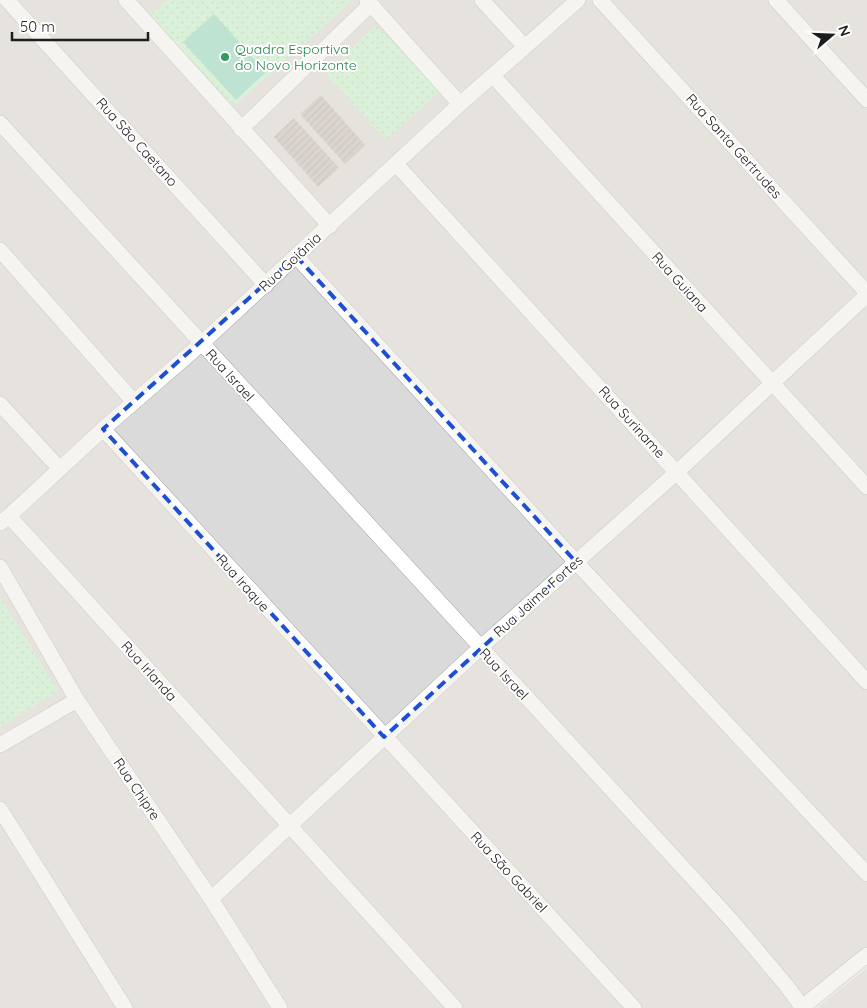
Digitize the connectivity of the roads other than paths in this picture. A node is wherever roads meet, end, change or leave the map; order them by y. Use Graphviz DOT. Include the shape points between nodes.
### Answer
graph roads {
  1 [pos="7,0"];
  2 [pos="126,0"];
  3 [pos="482,0"];
  4 [pos="578,0"];
  5 [pos="600,0"];
  6 [pos="776,0"];
  7 [pos="369,2"];
  8 [pos="525,48"];
  9 [pos="493,76"];
  10 [pos="867,100"];
  11 [pos="460,104"];
  12 [pos="0,123"];
  13 [pos="241,129"];
  14 [pos="396,164"];
  15 [pos="330,226"];
  16 [pos="0,250"];
  17 [pos="296,256"];
  18 [pos="266,285"];
  19 [pos="867,294"];
  20 [pos="202,343"];
  21 [pos="773,384"];
  22 [pos="134,402"];
  23 [pos="0,404"];
  24 [pos="103,429"];
  25 [pos="60,470"];
  26 [pos="677,472"];
  27 [pos="867,487"];
  28 [pos="4,519"];
  29 [pos="576,562"];
  30 [pos="0,567"];
  31 [pos="480,648"];
  32 [pos="867,682"];
  33 [pos="76,700"];
  34 [pos="384,737"];
  35 [pos="0,745"];
  36 [pos="0,809"];
  37 [pos="290,826"];
  38 [pos="867,874"];
  39 [pos="211,899"];
  40 [pos="867,955"];
  41 [pos="125,1008"];
  42 [pos="280,1008"];
  43 [pos="455,1008"];
  44 [pos="634,1008"];
  45 [pos="802,1008"];
  1 -- 18 [label="street, Rua São Caetano"];
  2 -- 13 [label="street"];
  3 -- 8 [label="street"];
  4 -- 8 [label="street, Rua Goiânia"];
  5 -- 19 [label="street, Rua Santa Gertrudes"];
  6 -- 10 [label="street"];
  7 -- 11 [label="street"];
  7 -- 13 [label="street"];
  8 -- 9 [label="street, Rua Goiânia"];
  9 -- 11 [label="street, Rua Goiânia"];
  9 -- 21 [label="street, Rua Guiana"];
  11 -- 14 [label="street, Rua Goiânia"];
  12 -- 20 [label="street"];
  13 -- 15 [label="street"];
  14 -- 15 [label="street, Rua Goiânia"];
  14 -- 26 [label="street, Rua Suriname"];
  15 -- 17 [label="street, Rua Goiânia"];
  16 -- 22 [label="street"];
  17 -- 18 [label="street, Rua Goiânia"];
  17 -- 29 [label="street"];
  18 -- 20 [label="street, Rua Goiânia"];
  19 -- 21 [label="street, Rua Jaime Fortes"];
  20 -- 22 [label="street, Rua Goiânia"];
  20 -- 31 [label="street, Rua Israel"];
  21 -- 26 [label="street, Rua Jaime Fortes"];
  21 -- 27 [label="street, Rua Guiana"];
  22 -- 24 [label="street, Rua Goiânia"];
  23 -- 25 [label="street"];
  24 -- 25 [label="street, Rua Goiânia"];
  24 -- 34 [label="street, Rua Iraque"];
  25 -- 28 [label="street, Rua Goiânia"];
  26 -- 29 [label="street, Rua Jaime Fortes"];
  26 -- 32 [label="street, Rua Suriname"];
  28 -- 37 [label="street, Rua Irlanda"];
  29 -- 31 [label="street, Rua Jaime Fortes"];
  29 -- 38 [label="street"];
  30 -- 33 [label="street, Rua Chipre"];
  31 -- 34 [label="street, Rua Jaime Fortes"];
  31 -- 45 [label="street, Rua Israel" via="732,921"];
  33 -- 35 [label="street"];
  33 -- 39 [label="street, Rua Chipre"];
  34 -- 37 [label="street, Rua Jaime Fortes"];
  34 -- 44 [label="street, Rua São Gabriel"];
  36 -- 41 [label="street"];
  37 -- 39 [label="street, Rua Jaime Fortes"];
  37 -- 43 [label="street"];
  39 -- 42 [label="street, Rua Chipre"];
  40 -- 45 [label="street"];
}
